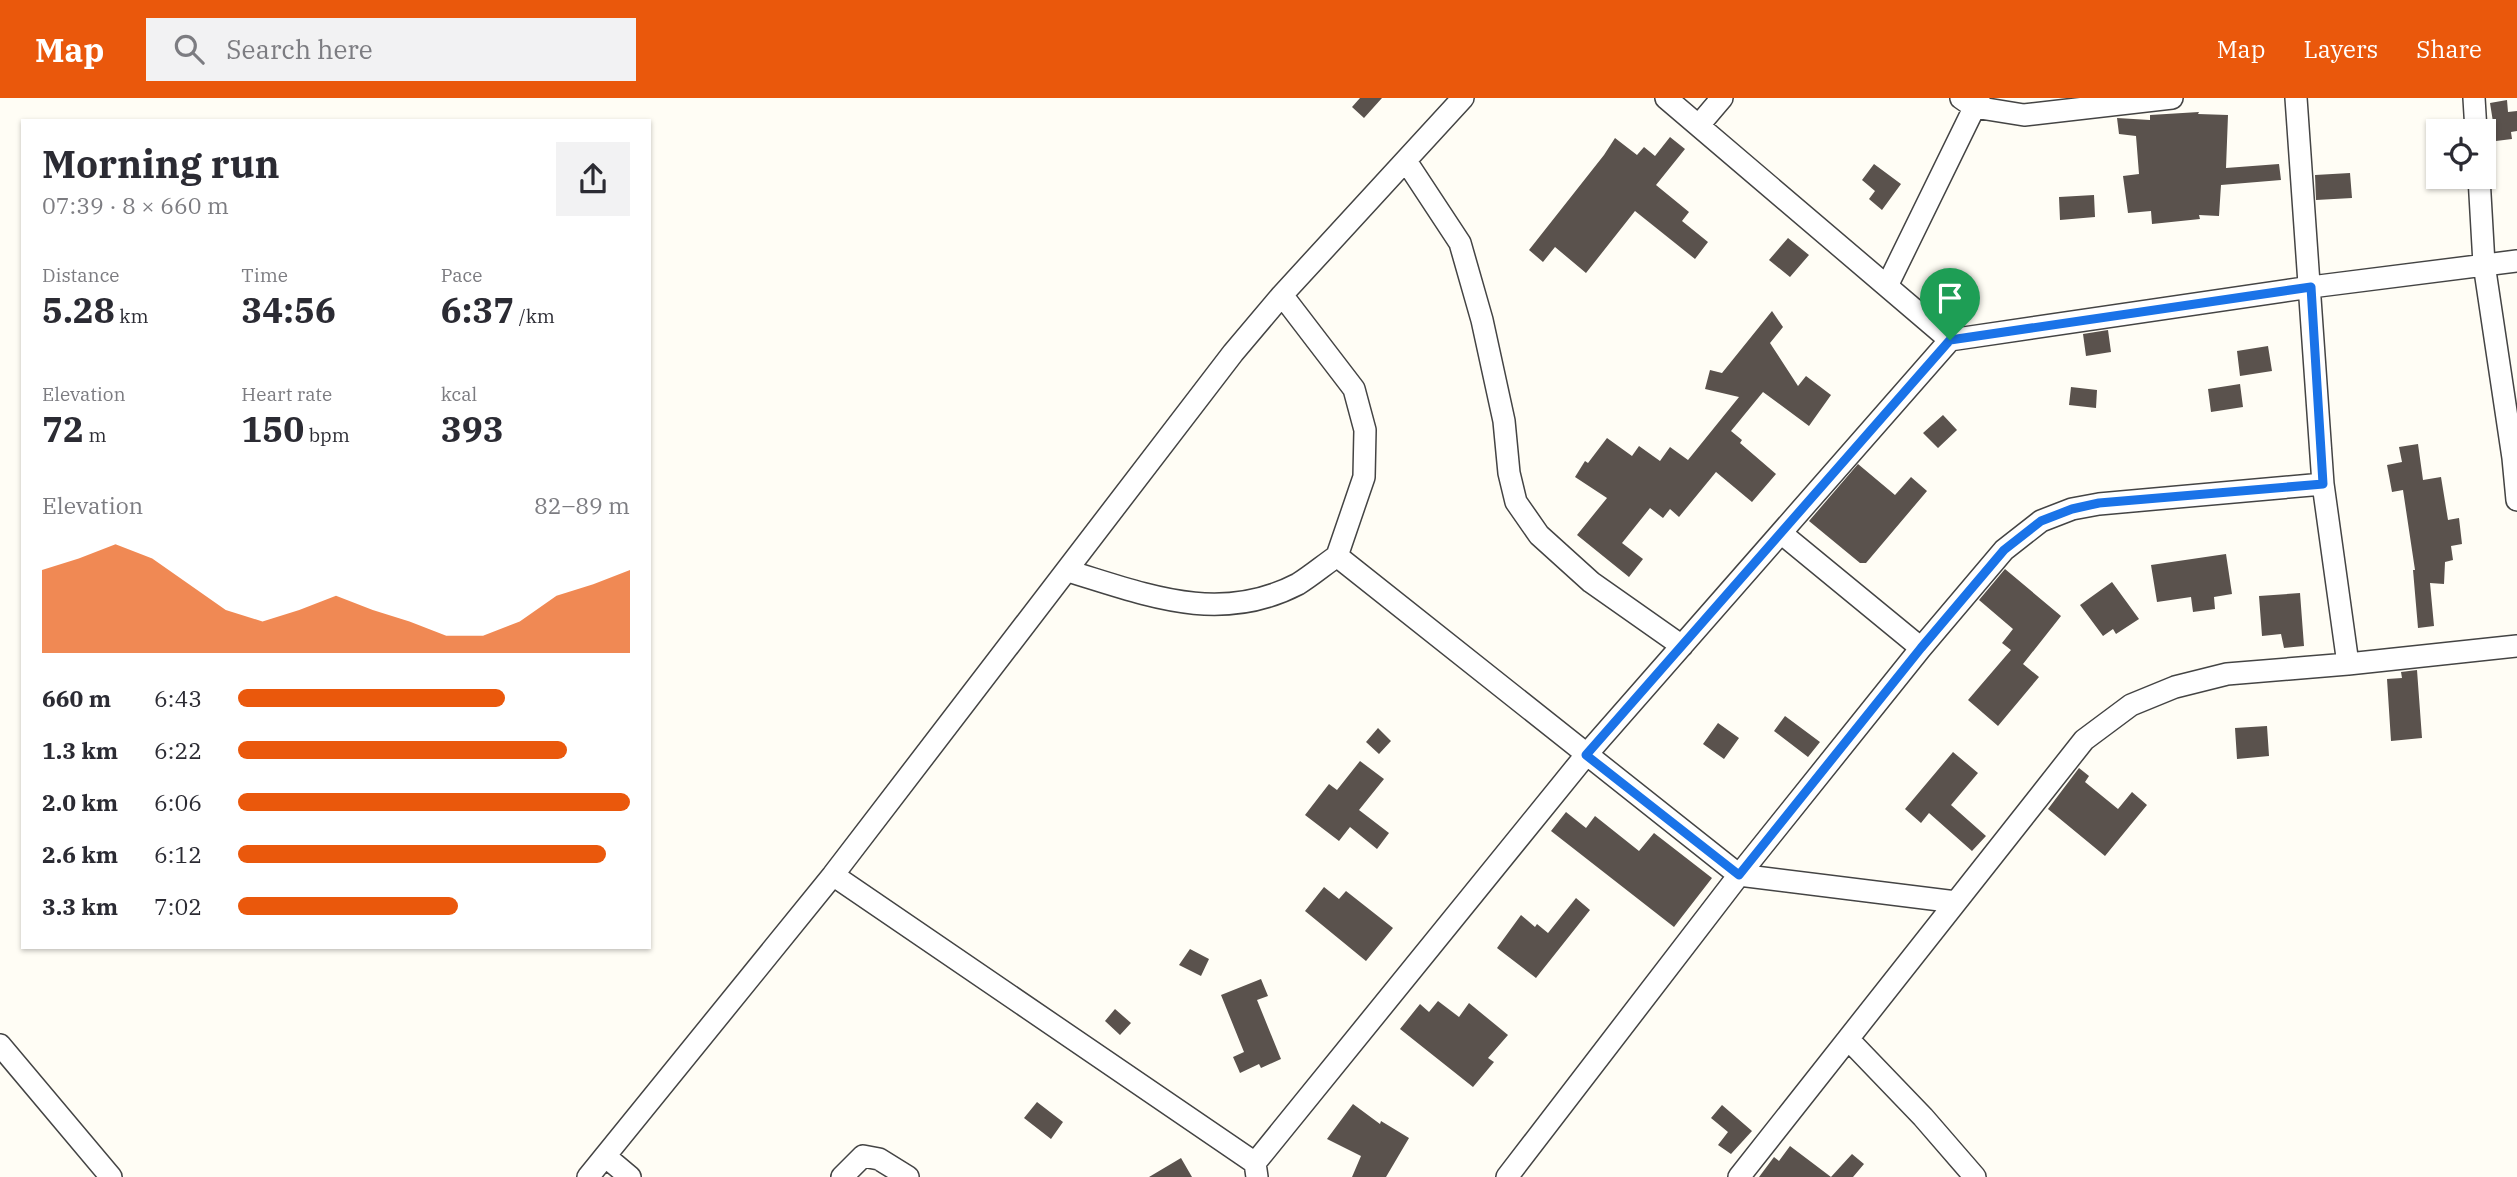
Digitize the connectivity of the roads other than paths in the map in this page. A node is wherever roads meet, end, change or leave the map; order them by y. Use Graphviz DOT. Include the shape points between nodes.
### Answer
graph roads {
  1 [pos="1463,98"];
  2 [pos="1666,98"];
  3 [pos="1722,98"];
  4 [pos="2172,98"];
  5 [pos="2296,98"];
  6 [pos="2474,98"];
  7 [pos="1971,101"];
  8 [pos="2475,119"];
  9 [pos="1699,125"];
  10 [pos="1406,161"];
  11 [pos="2480,189"];
  12 [pos="2517,261"];
  13 [pos="2484,264"];
  14 [pos="1887,286"];
  15 [pos="2311,287"];
  16 [pos="1282,295"];
  17 [pos="1950,340"];
  18 [pos="2515,458"];
  19 [pos="2323,484"];
  20 [pos="2517,500"];
  21 [pos="1781,533"];
  22 [pos="1337,556"];
  23 [pos="1068,571"];
  24 [pos="1682,646"];
  25 [pos="2517,646"];
  26 [pos="1921,648"];
  27 [pos="2348,664"];
  28 [pos="1586,755"];
  29 [pos="1739,875"];
  30 [pos="833,876"];
  31 [pos="1956,902"];
  32 [pos="1848,1039"];
  33 [pos="0,1045"];
  34 [pos="605,1156"];
  35 [pos="1256,1170"];
  36 [pos="111,1177"];
  37 [pos="588,1177"];
  38 [pos="630,1177"];
  39 [pos="842,1177"];
  40 [pos="908,1177"];
  41 [pos="1507,1177"];
  42 [pos="1739,1177"];
  43 [pos="1975,1177"];
  1 -- 10 [label="street"];
  2 -- 9 [label="street"];
  3 -- 9 [label="street"];
  4 -- 7 [label="street" via="2024,115"];
  5 -- 15 [label="street"];
  6 -- 8 [label="street"];
  7 -- 14 [label="street"];
  9 -- 14 [label="street"];
  10 -- 16 [label="street"];
  10 -- 24 [label="street" via="1460,243 1504,421 1516,502 1539,535 1591,582"];
  11 -- 13 [label="street"];
  12 -- 13 [label="street"];
  13 -- 15 [label="street"];
  13 -- 18 [label="street"];
  14 -- 17 [label="street"];
  15 -- 17 [label="street"];
  15 -- 19 [label="street"];
  16 -- 22 [label="street" via="1354,389 1365,430 1364,477"];
  16 -- 23 [label="street"];
  17 -- 21 [label="street"];
  18 -- 20 [label="street"];
  19 -- 26 [label="street" via="2099,503 2041,521 2004,550"];
  19 -- 27 [label="street"];
  21 -- 24 [label="street"];
  21 -- 26 [label="street"];
  22 -- 23 [label="street" via="1297,584 1240,605 1196,605"];
  22 -- 28 [label="street"];
  23 -- 30 [label="street"];
  24 -- 28 [label="street"];
  25 -- 27 [label="street"];
  26 -- 29 [label="street"];
  27 -- 31 [label="street" via="2227,674 2175,687 2132,705 2084,740"];
  28 -- 29 [label="street"];
  28 -- 35 [label="street"];
  29 -- 31 [label="street"];
  29 -- 41 [label="street"];
  30 -- 34 [label="street"];
  30 -- 35 [label="street"];
  31 -- 32 [label="street"];
  32 -- 42 [label="street"];
  32 -- 43 [label="street"];
  33 -- 36 [label="street"];
  34 -- 37 [label="street"];
  34 -- 38 [label="street"];
  39 -- 40 [label="street" via="863,1156 879,1158"];
}
